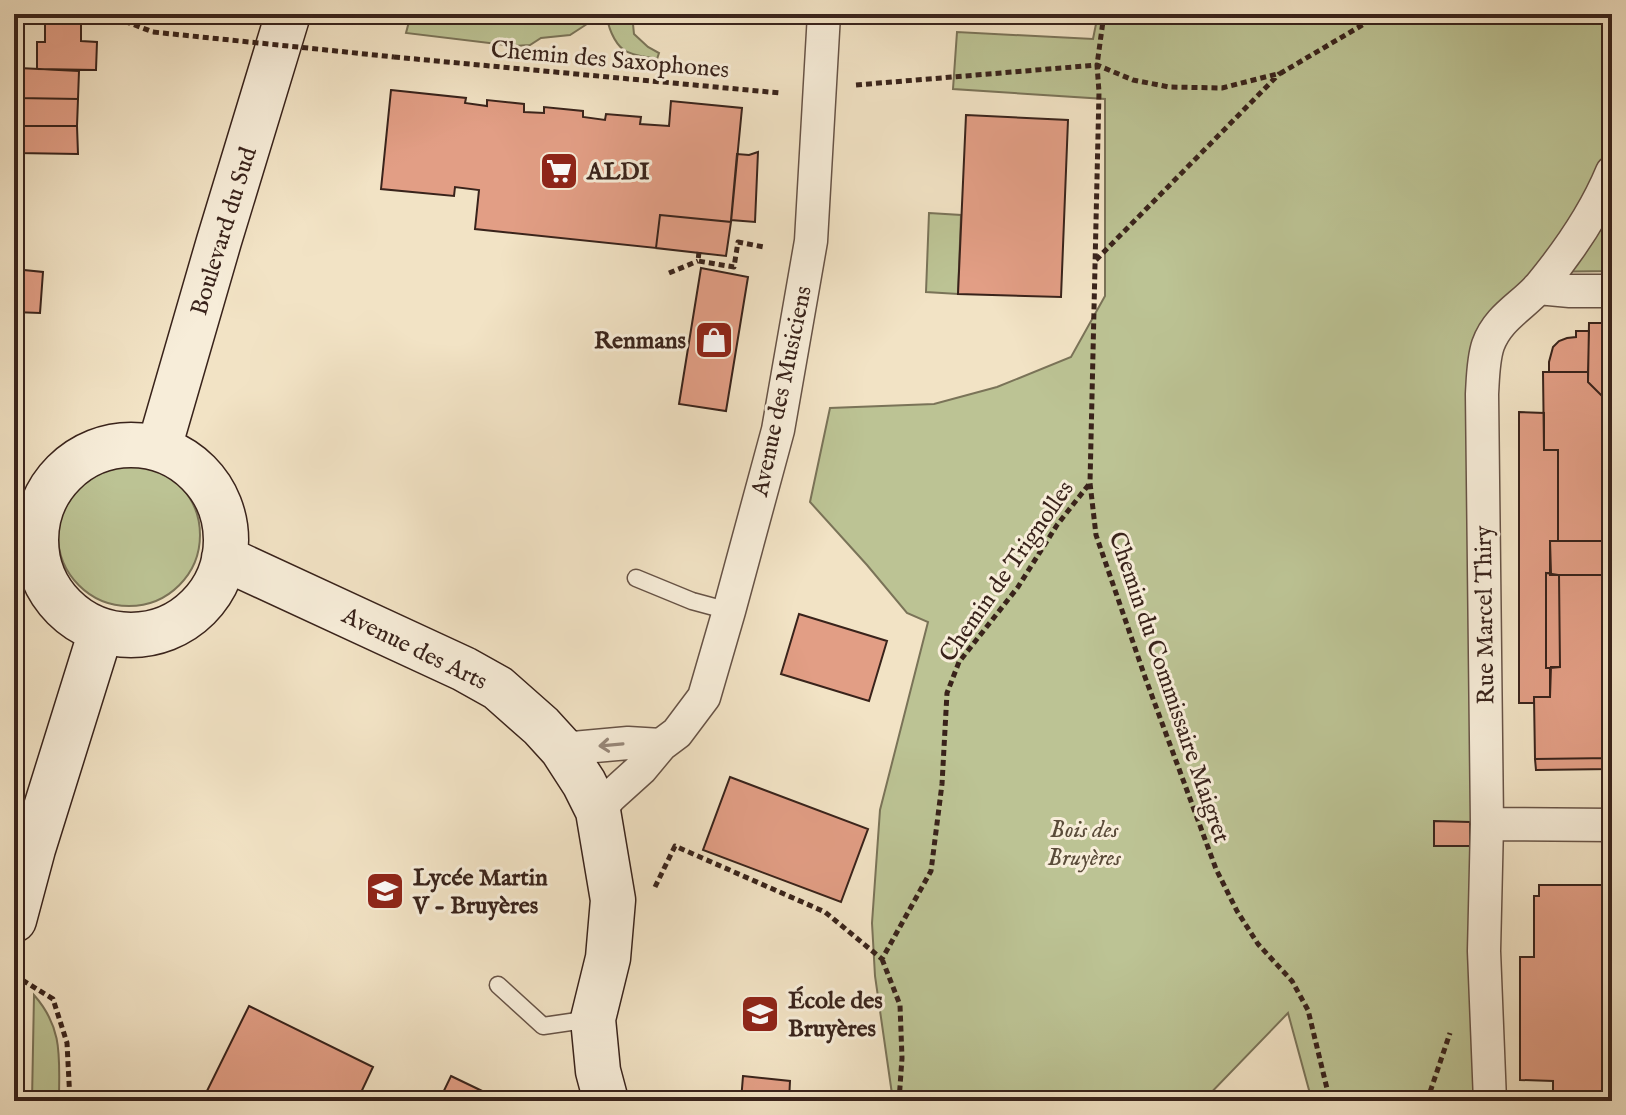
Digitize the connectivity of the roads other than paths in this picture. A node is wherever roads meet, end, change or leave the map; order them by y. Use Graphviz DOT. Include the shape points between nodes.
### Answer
graph roads {
  1 [pos="288,14"];
  2 [pos="824,14"];
  3 [pos="1612,172"];
  4 [pos="1538,288"];
  5 [pos="1612,291"];
  6 [pos="159,448"];
  7 [pos="224,558"];
  8 [pos="636,578"];
  9 [pos="729,611"];
  10 [pos="101,631"];
  11 [pos="661,745"];
  12 [pos="562,749"];
  13 [pos="598,811"];
  14 [pos="1487,824"];
  15 [pos="1612,825"];
  16 [pos="14,920"];
  17 [pos="498,985"];
  18 [pos="593,1019"];
  19 [pos="606,1101"];
  20 [pos="1490,1101"];
  1 -- 6 [label="main road, Boulevard du Sud"];
  2 -- 9 [label="street, Avenue des Musiciens" via="811,241 778,430"];
  3 -- 4 [label="street, Rue Marcel Thiry" via="1579,233"];
  4 -- 5 [label="street"];
  4 -- 14 [label="street, Rue Marcel Thiry" via="1496,330 1484,362"];
  6 -- 7 [label="main road" via="183,459 212,489 227,527"];
  6 -- 10 [label="main road" via="107,447 77,460 50,488 35,527 39,569 62,606"];
  7 -- 10 [label="main road" via="211,594 192,614 163,631 134,636"];
  7 -- 12 [label="main road, Avenue des Arts" via="498,688"];
  8 -- 9 [label="lane"];
  9 -- 11 [label="street, Avenue des Musiciens" via="704,697"];
  10 -- 16 [label="main road"];
  11 -- 12 [label="street, one-way"];
  11 -- 13 [label="street, Avenue des Musiciens"];
  12 -- 13 [label="main road, Avenue des Arts"];
  13 -- 18 [label="main road, Avenue des Arts" via="613,900 608,958"];
  14 -- 15 [label="street"];
  14 -- 20 [label="street, Rue Marcel Thiry" via="1484,951"];
  17 -- 18 [label="lane" via="543,1026"];
  18 -- 19 [label="main road, Avenue des Arts"];
}
